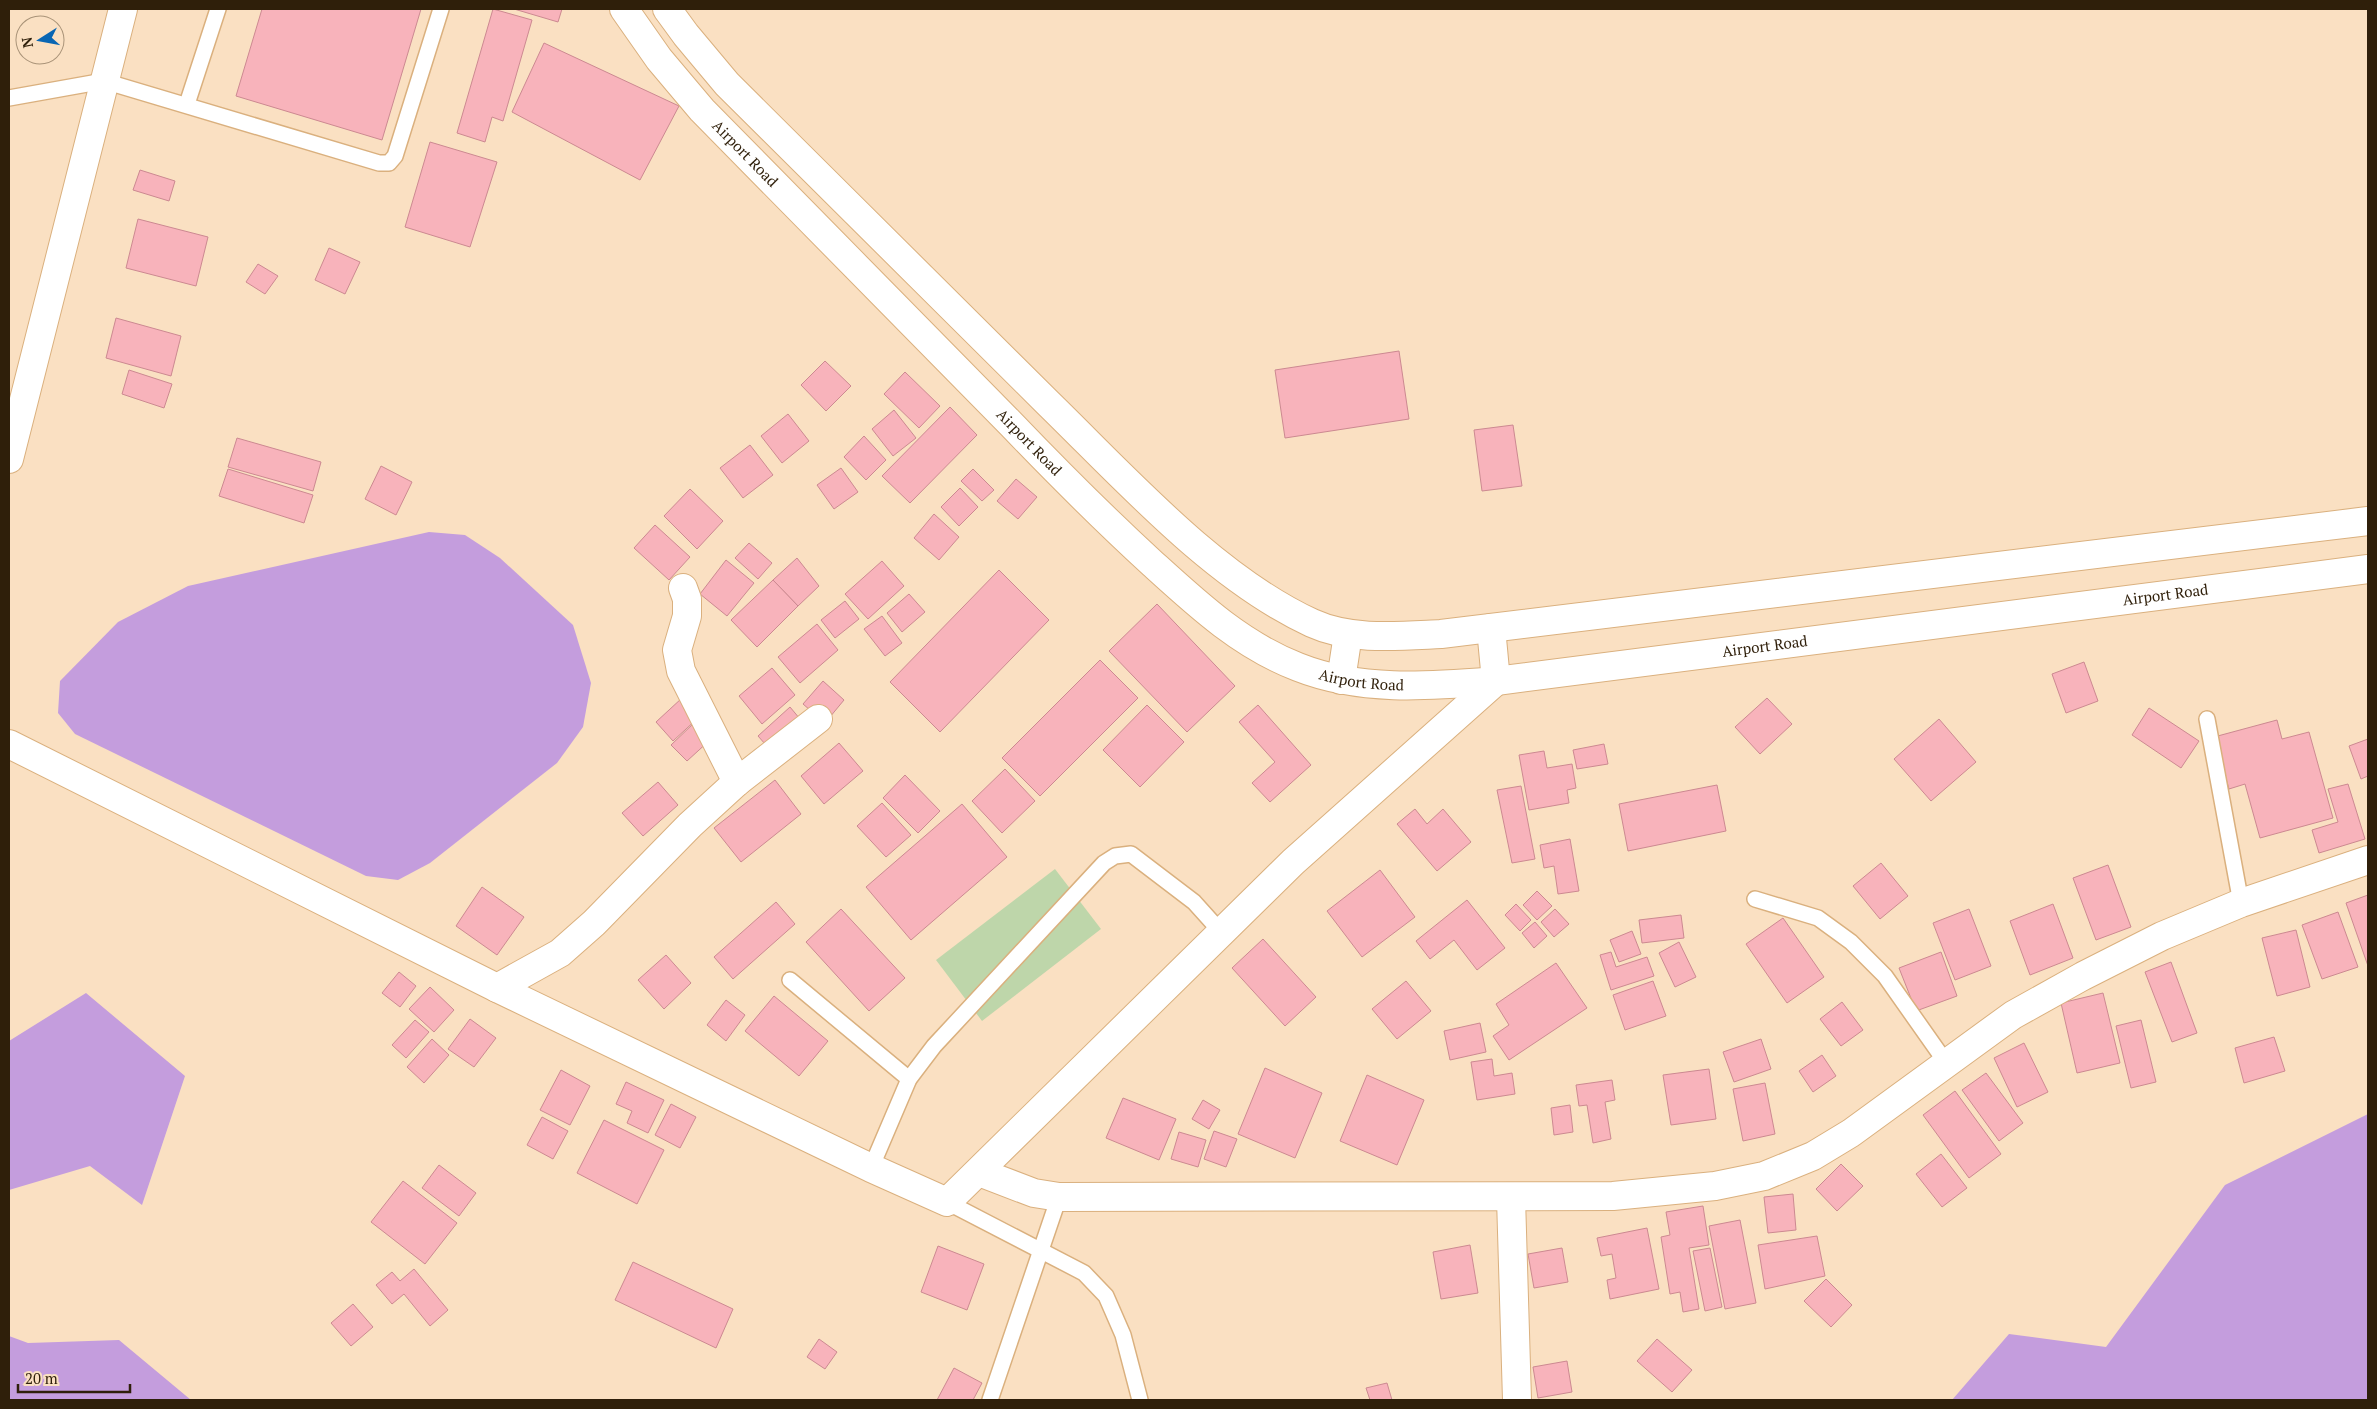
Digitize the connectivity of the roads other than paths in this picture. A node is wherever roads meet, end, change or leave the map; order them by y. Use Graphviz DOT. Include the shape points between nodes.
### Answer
graph roads {
  1 [pos="123,9"];
  2 [pos="218,9"];
  3 [pos="441,9"];
  4 [pos="624,9"];
  5 [pos="667,9"];
  6 [pos="104,81"];
  7 [pos="9,98"];
  8 [pos="187,104"];
  9 [pos="9,459"];
  10 [pos="2368,521"];
  11 [pos="2368,569"];
  12 [pos="683,588"];
  13 [pos="1491,628"];
  14 [pos="1348,634"];
  15 [pos="1341,680"];
  16 [pos="1496,681"];
  17 [pos="818,719"];
  18 [pos="2207,719"];
  19 [pos="9,744"];
  20 [pos="737,782"];
  21 [pos="2368,860"];
  22 [pos="1755,899"];
  23 [pos="2241,903"];
  24 [pos="1221,932"];
  25 [pos="790,980"];
  26 [pos="498,988"];
  27 [pos="1947,1064"];
  28 [pos="909,1080"];
  29 [pos="871,1168"];
  30 [pos="979,1172"];
  31 [pos="1059,1196"];
  32 [pos="1511,1198"];
  33 [pos="947,1202"];
  34 [pos="1042,1250"];
  35 [pos="990,1400"];
  36 [pos="1140,1400"];
  37 [pos="1517,1400"];
  1 -- 6 [label="street"];
  2 -- 8 [label="lane"];
  3 -- 8 [label="lane" via="395,156 389,163 379,163"];
  4 -- 15 [label="street, Airport Road" via="659,59 702,110 1097,512 1226,628 1299,668"];
  5 -- 14 [label="street" via="727,84 1212,560 1278,605 1314,624"];
  6 -- 7 [label="lane"];
  6 -- 8 [label="lane"];
  6 -- 9 [label="street"];
  10 -- 13 [label="street"];
  11 -- 16 [label="street, Airport Road"];
  12 -- 20 [label="street" via="687,616 677,650 681,672"];
  13 -- 14 [label="street" via="1441,634"];
  13 -- 16 [label="street"];
  14 -- 15 [label="street"];
  15 -- 16 [label="street, Airport Road" via="1389,685"];
  16 -- 24 [label="street"];
  17 -- 20 [label="street"];
  18 -- 23 [label="lane"];
  19 -- 26 [label="street"];
  20 -- 26 [label="street" via="560,953"];
  21 -- 23 [label="street"];
  22 -- 27 [label="lane" via="1818,918 1851,942 1885,976"];
  23 -- 27 [label="street" via="2162,936 2083,976 2013,1015"];
  24 -- 28 [label="lane" via="1194,902 1131,854 1115,856 1104,863 941,1039"];
  24 -- 30 [label="street"];
  25 -- 28 [label="lane"];
  26 -- 29 [label="street"];
  27 -- 32 [label="street" via="1851,1133 1812,1156 1764,1176 1661,1192"];
  28 -- 29 [label="lane"];
  29 -- 33 [label="street"];
  30 -- 31 [label="street" via="1034,1193"];
  30 -- 33 [label="street"];
  31 -- 32 [label="street"];
  31 -- 34 [label="lane"];
  32 -- 37 [label="street"];
  33 -- 34 [label="lane"];
  34 -- 35 [label="lane"];
  34 -- 36 [label="lane" via="1084,1273 1106,1296 1123,1335"];
}
